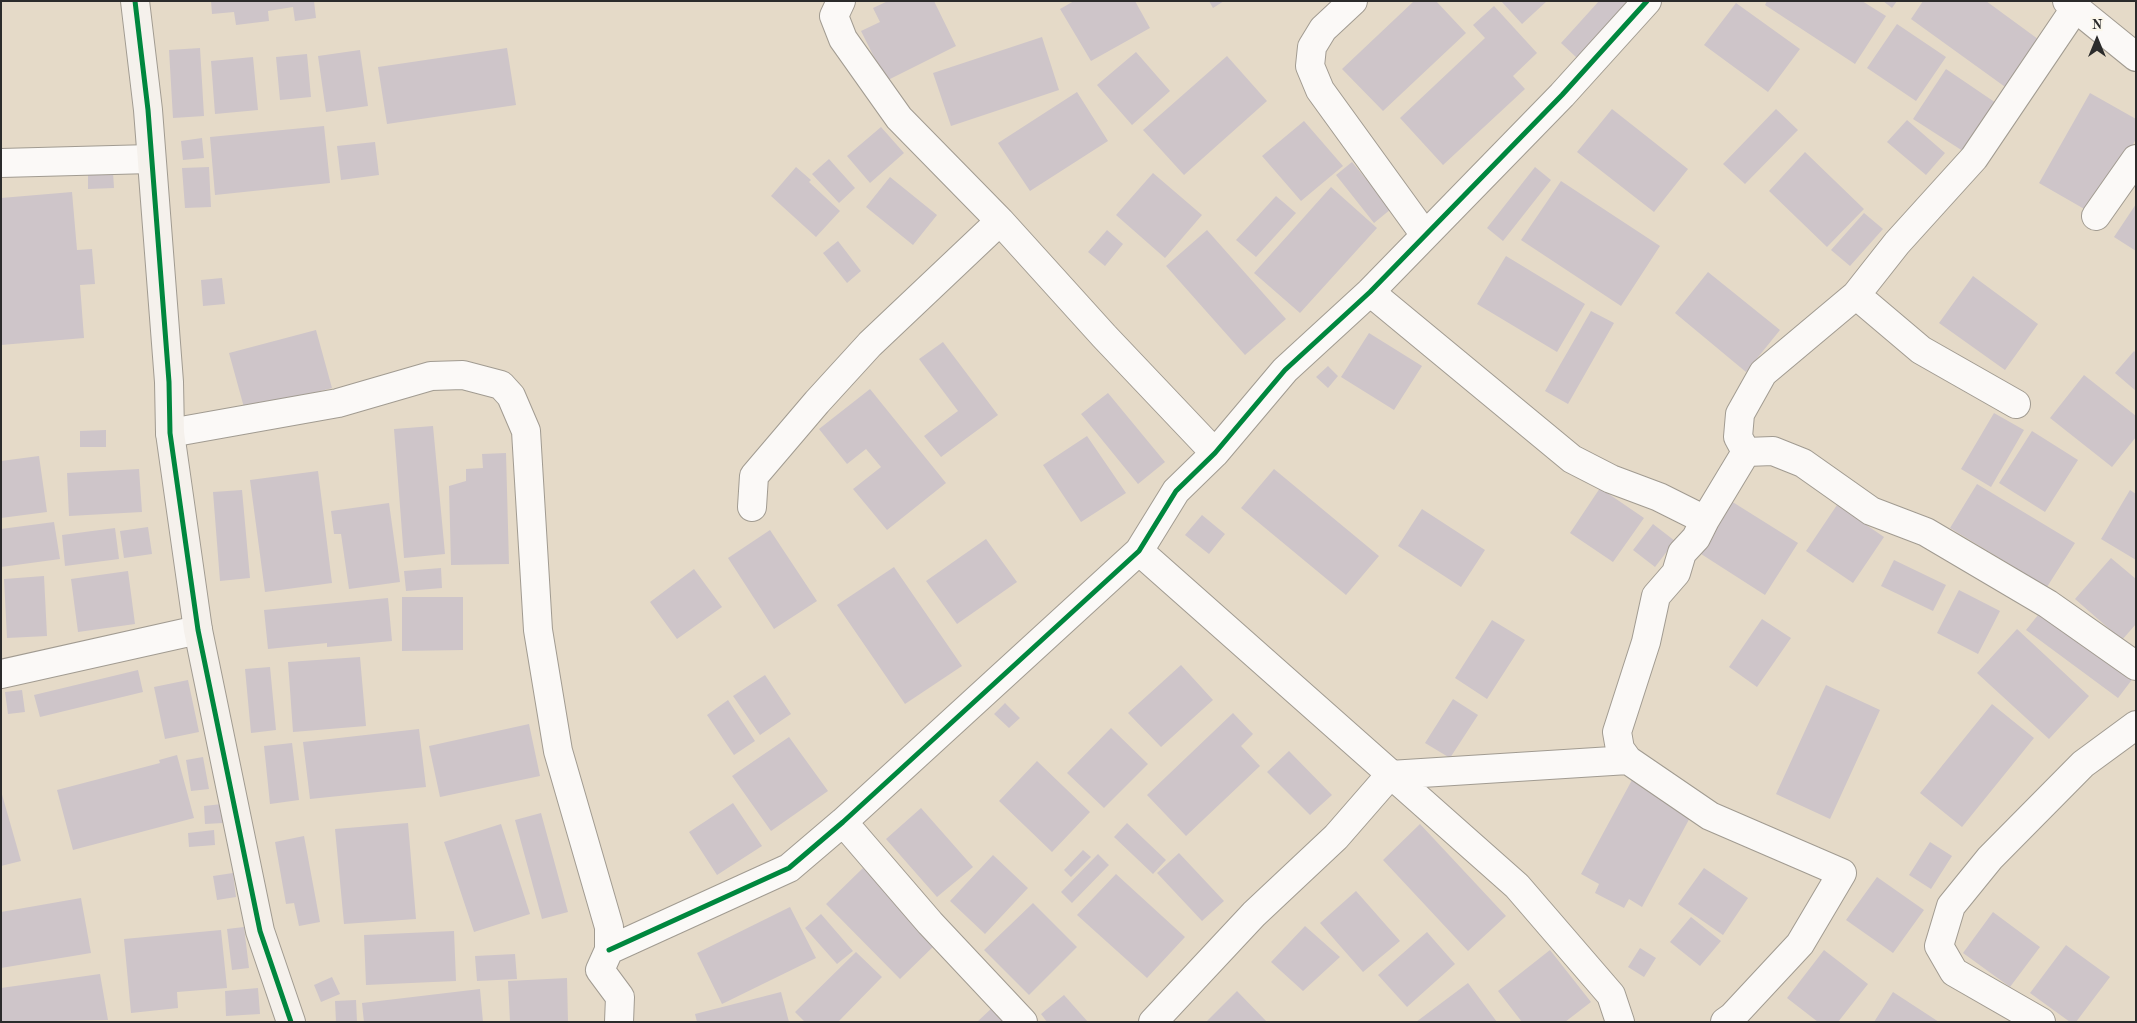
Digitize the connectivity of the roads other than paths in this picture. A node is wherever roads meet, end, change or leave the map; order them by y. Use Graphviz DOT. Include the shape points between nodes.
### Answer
graph roads {
  1 [pos="135,1"];
  2 [pos="841,1"];
  3 [pos="1353,1"];
  4 [pos="1647,1"];
  5 [pos="2071,4"];
  6 [pos="2136,57"];
  7 [pos="151,159"];
  8 [pos="2136,159"];
  9 [pos="1,163"];
  10 [pos="2096,216"];
  11 [pos="1000,221"];
  12 [pos="1425,235"];
  13 [pos="1370,292"];
  14 [pos="1856,294"];
  15 [pos="2016,404"];
  16 [pos="170,433"];
  17 [pos="1746,452"];
  18 [pos="1216,453"];
  19 [pos="752,507"];
  20 [pos="1704,520"];
  21 [pos="1139,551"];
  22 [pos="198,630"];
  23 [pos="2136,666"];
  24 [pos="1,674"];
  25 [pos="2136,725"];
  26 [pos="1628,760"];
  27 [pos="1390,775"];
  28 [pos="843,822"];
  29 [pos="609,950"];
  30 [pos="291,1022"];
  31 [pos="619,1022"];
  32 [pos="1023,1022"];
  33 [pos="1153,1022"];
  34 [pos="1620,1022"];
  35 [pos="1725,1022"];
  36 [pos="2041,1022"];
  1 -- 7 [label="street"];
  2 -- 11 [label="street" via="834,16 843,39 899,118"];
  3 -- 12 [label="street" via="1323,29 1312,47 1310,66 1320,90"];
  4 -- 12 [label="street" via="1562,95"];
  5 -- 6 [label="street"];
  5 -- 14 [label="street" via="1974,158"];
  7 -- 9 [label="street"];
  7 -- 16 [label="street"];
  8 -- 10 [label="street"];
  11 -- 18 [label="street"];
  11 -- 19 [label="street" via="870,344 817,402 754,476"];
  12 -- 13 [label="street"];
  13 -- 18 [label="street" via="1285,370"];
  13 -- 20 [label="street" via="1572,459"];
  14 -- 15 [label="street" via="1921,350"];
  14 -- 17 [label="street" via="1763,373 1740,414 1738,437"];
  16 -- 22 [label="street"];
  16 -- 29 [label="street" via="338,403 431,376 463,375 501,386 511,396 526,431 538,630 558,751 610,927"];
  17 -- 20 [label="street"];
  17 -- 23 [label="street" via="1773,451 1803,463 1871,511 1926,532 2048,604"];
  18 -- 21 [label="street" via="1176,491"];
  20 -- 26 [label="street" via="1696,538 1682,553 1676,573 1656,596 1646,642 1618,732 1620,748"];
  21 -- 27 [label="street"];
  21 -- 28 [label="street"];
  22 -- 24 [label="street"];
  22 -- 30 [label="street" via="260,931"];
  25 -- 36 [label="street" via="2083,764 1990,858 1951,906 1939,946 1954,972"];
  26 -- 27 [label="street"];
  26 -- 35 [label="street" via="1710,816 1842,873 1800,944"];
  27 -- 33 [label="street" via="1336,837 1254,914"];
  27 -- 34 [label="street" via="1517,886 1611,995"];
  28 -- 29 [label="street" via="789,868"];
  28 -- 32 [label="street" via="930,923"];
  29 -- 31 [label="street" via="600,970 620,997"];
}
